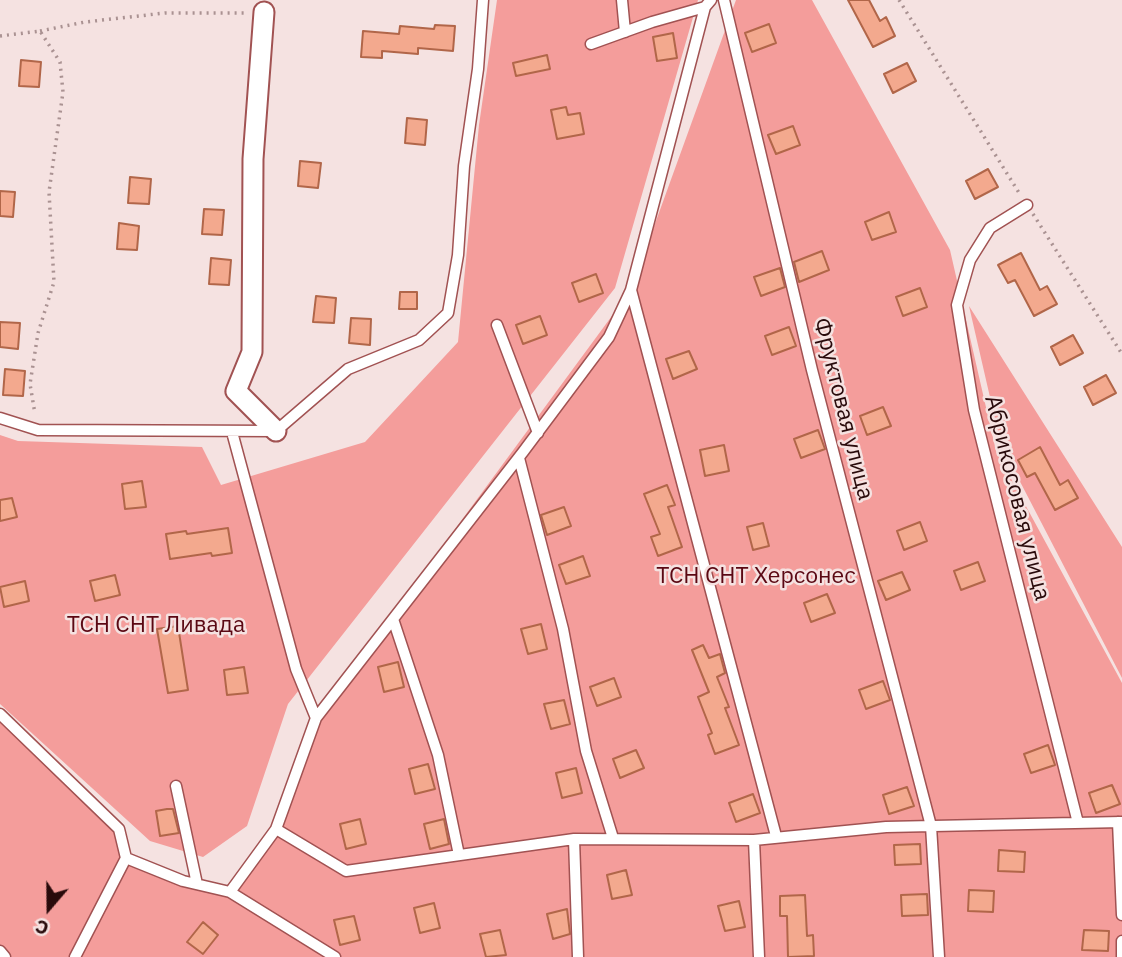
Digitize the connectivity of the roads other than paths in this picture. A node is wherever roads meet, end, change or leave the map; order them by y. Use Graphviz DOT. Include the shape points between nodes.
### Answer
graph roads {
  1 [pos="483,0"];
  2 [pos="621,0"];
  3 [pos="724,0"];
  4 [pos="708,3"];
  5 [pos="264,12"];
  6 [pos="625,32"];
  7 [pos="591,44"];
  8 [pos="1027,205"];
  9 [pos="631,289"];
  10 [pos="497,325"];
  11 [pos="0,418"];
  12 [pos="276,431"];
  13 [pos="232,432"];
  14 [pos="538,433"];
  15 [pos="519,458"];
  16 [pos="393,619"];
  17 [pos="0,714"];
  18 [pos="316,718"];
  19 [pos="176,786"];
  20 [pos="1120,822"];
  21 [pos="1078,823"];
  22 [pos="931,826"];
  23 [pos="276,829"];
  24 [pos="776,836"];
  25 [pos="613,838"];
  26 [pos="574,839"];
  27 [pos="754,840"];
  28 [pos="459,855"];
  29 [pos="126,858"];
  30 [pos="197,884"];
  31 [pos="230,892"];
  32 [pos="1122,915"];
  33 [pos="1122,941"];
  34 [pos="0,951"];
  35 [pos="5,957"];
  36 [pos="75,957"];
  37 [pos="335,957"];
  38 [pos="578,957"];
  39 [pos="760,957"];
  40 [pos="939,957"];
  41 [pos="1122,957"];
  1 -- 12 [label="lane" via="448,313 419,340 348,369"];
  2 -- 6 [label="lane"];
  3 -- 22 [label="lane, Фруктовая улица" via="812,370"];
  4 -- 6 [label="lane"];
  4 -- 9 [label="lane"];
  5 -- 12 [label="street" via="253,159 252,352 236,391"];
  6 -- 7 [label="lane"];
  8 -- 21 [label="lane, Абрикосовая улица" via="990,228 970,260 957,305 974,410"];
  9 -- 14 [label="lane" via="609,337"];
  9 -- 24 [label="lane"];
  10 -- 14 [label="lane"];
  11 -- 13 [label="lane" via="38,430"];
  12 -- 13 [label="lane"];
  13 -- 18 [label="lane" via="296,670"];
  14 -- 15 [label="lane"];
  15 -- 16 [label="lane"];
  15 -- 25 [label="lane" via="563,629 586,751"];
  16 -- 18 [label="lane"];
  16 -- 28 [label="lane" via="438,755"];
  17 -- 29 [label="lane" via="119,829"];
  18 -- 23 [label="lane"];
  19 -- 30 [label="lane"];
  20 -- 21 [label="lane"];
  20 -- 32 [label="lane"];
  21 -- 22 [label="lane"];
  22 -- 24 [label="lane"];
  22 -- 40 [label="lane, Фруктовая улица"];
  23 -- 28 [label="lane" via="346,871"];
  23 -- 31 [label="lane"];
  24 -- 27 [label="lane"];
  25 -- 26 [label="lane"];
  25 -- 27 [label="lane"];
  26 -- 28 [label="lane"];
  26 -- 38 [label="lane"];
  27 -- 39 [label="lane"];
  29 -- 30 [label="lane"];
  29 -- 36 [label="lane"];
  30 -- 31 [label="lane"];
  31 -- 37 [label="lane"];
  33 -- 41 [label="lane"];
  34 -- 35 [label="lane"];
}
